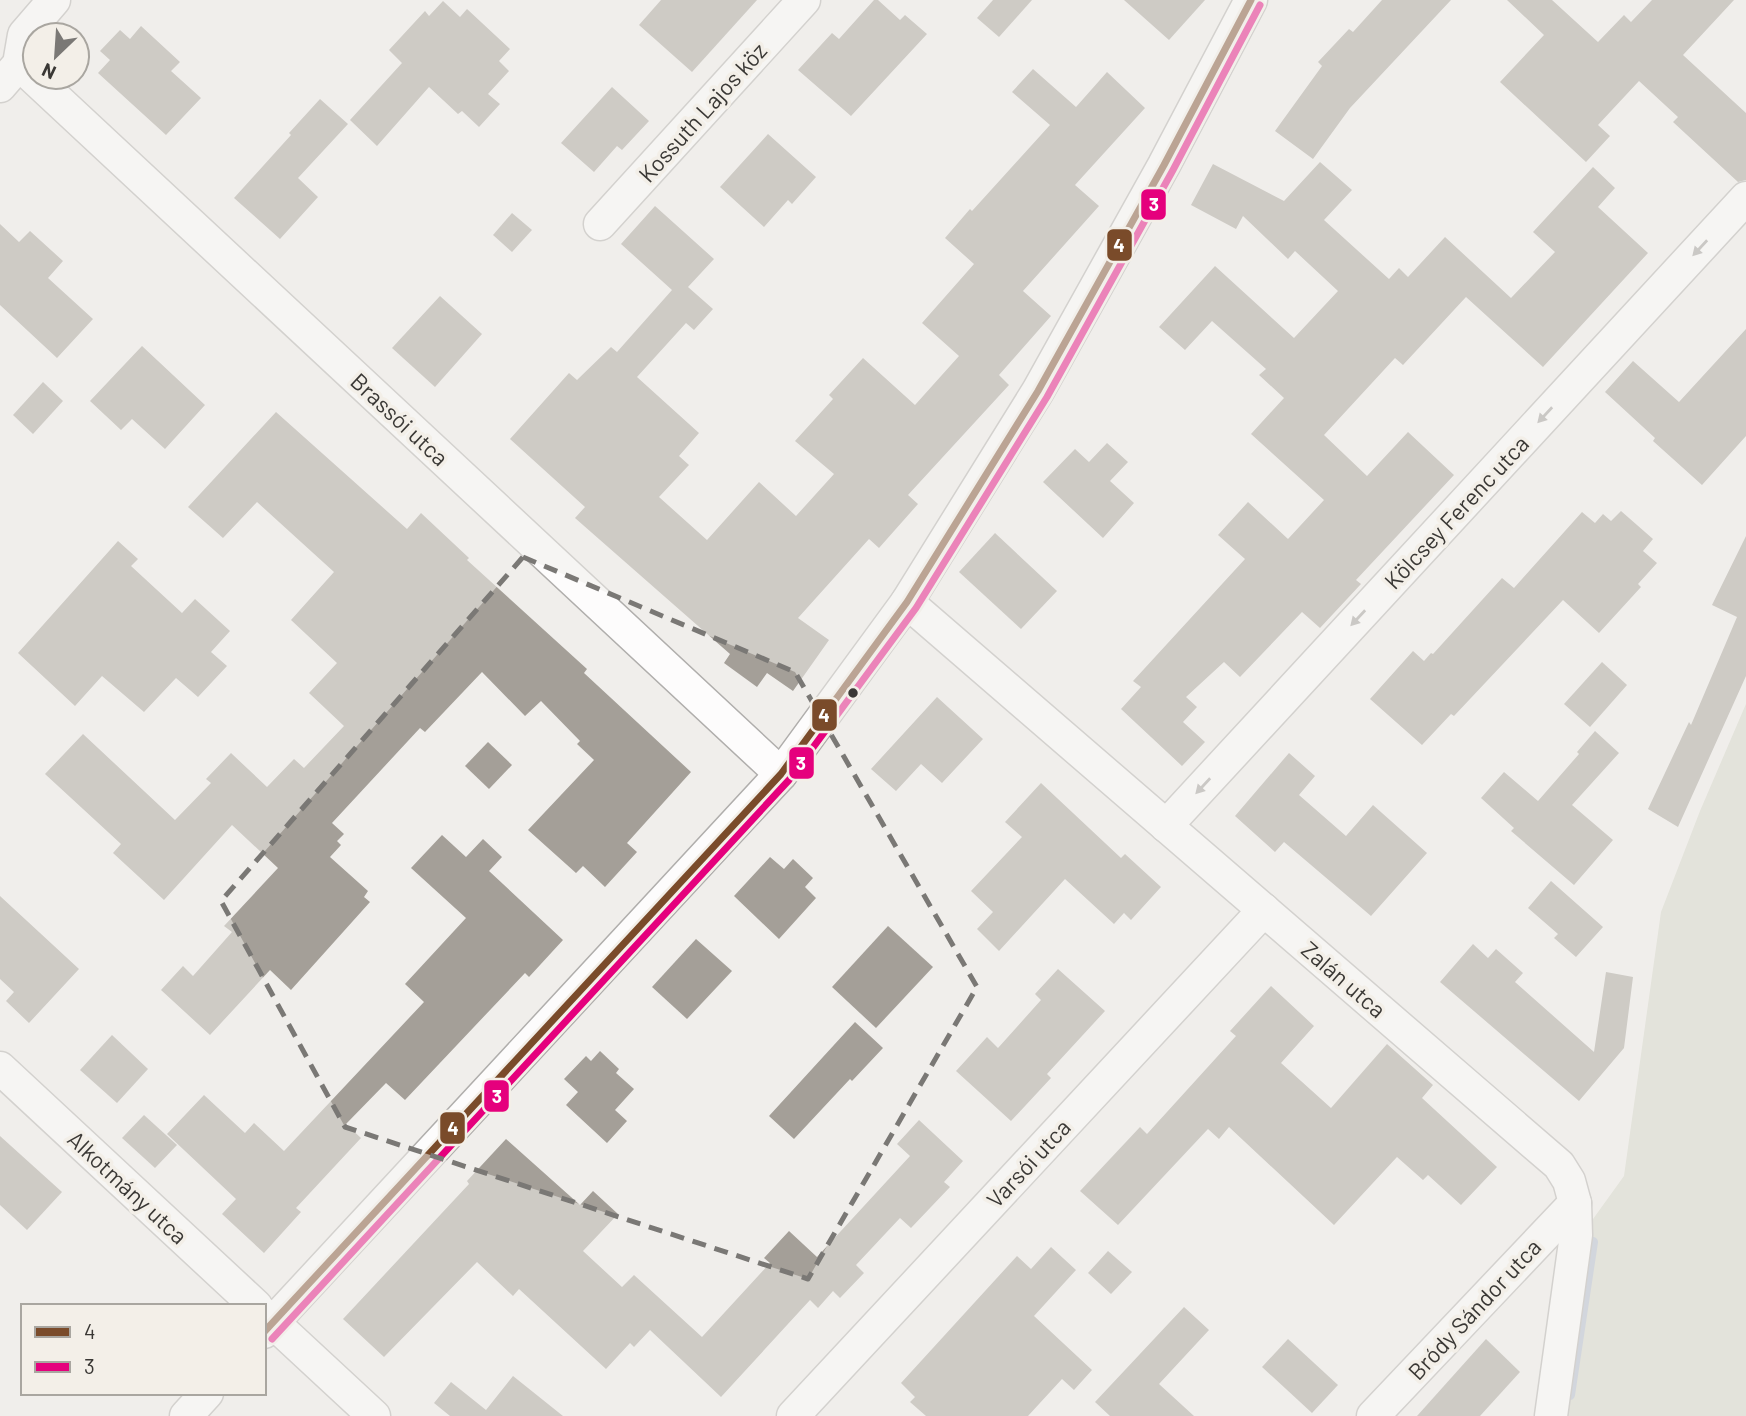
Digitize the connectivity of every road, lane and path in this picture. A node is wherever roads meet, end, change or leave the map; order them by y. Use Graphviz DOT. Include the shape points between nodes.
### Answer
graph roads {
  1 [pos="54,0"];
  2 [pos="804,0"];
  3 [pos="1251,0"];
  4 [pos="10,75"];
  5 [pos="1746,198"];
  6 [pos="600,224"];
  7 [pos="906,602"];
  8 [pos="781,774"];
  9 [pos="1166,826"];
  10 [pos="1264,910"];
  11 [pos="0,1068"];
  12 [pos="1574,1202"];
  13 [pos="249,1304"];
  14 [pos="266,1316"];
  15 [pos="266,1320"];
  16 [pos="205,1395"];
  17 [pos="186,1416"];
  18 [pos="374,1416"];
  19 [pos="793,1416"];
  20 [pos="1373,1416"];
  21 [pos="1551,1416"];
  1 -- 4 [label="street" via="24,35"];
  2 -- 6 [label="street, Kossuth Lajos köz"];
  3 -- 7 [label="street" via="1038,391"];
  4 -- 8 [label="street, Brassói utca"];
  5 -- 9 [label="street, Kölcsey Ferenc utca, one-way"];
  7 -- 8 [label="street"];
  7 -- 9 [label="street, Zalán utca"];
  8 -- 14 [label="street"];
  9 -- 10 [label="street, Zalán utca"];
  10 -- 12 [label="street, Zalán utca" via="1559,1165"];
  10 -- 19 [label="street, Varsói utca"];
  11 -- 13 [label="street, Alkotmány utca"];
  12 -- 20 [label="street, Bródy Sándor utca"];
  12 -- 21 [label="street, Zalán utca" via="1576,1235"];
  15 -- 18 [label="street, Alkotmány utca"];
  16 -- 17 [label="street"];
}
